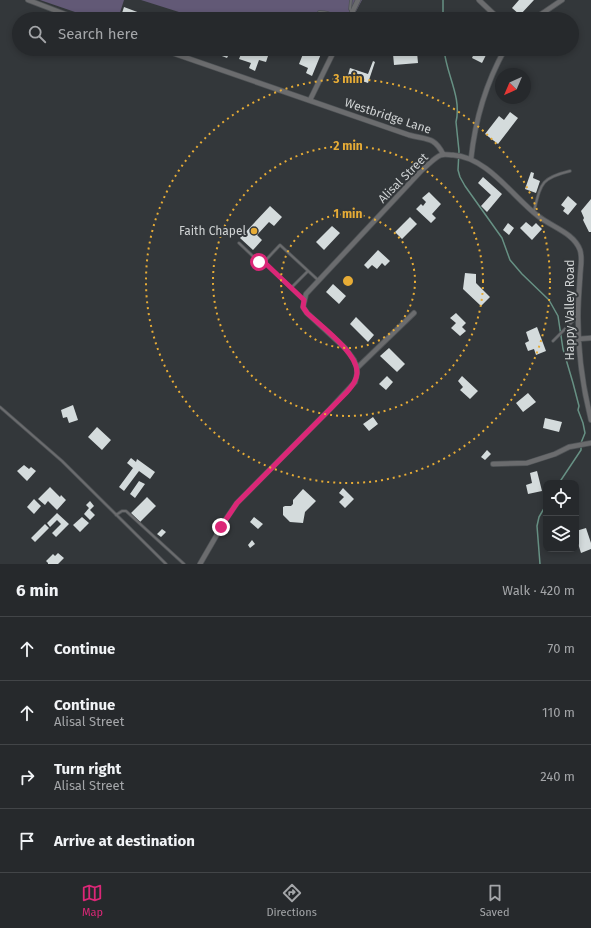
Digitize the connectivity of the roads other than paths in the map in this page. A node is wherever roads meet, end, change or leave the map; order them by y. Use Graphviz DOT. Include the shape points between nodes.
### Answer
graph roads {
  1 [pos="28,0"];
  2 [pos="351,0"];
  3 [pos="358,0"];
  4 [pos="479,0"];
  5 [pos="562,0"];
  6 [pos="60,12"];
  7 [pos="319,12"];
  8 [pos="329,12"];
  9 [pos="352,12"];
  10 [pos="354,12"];
  11 [pos="492,12"];
  12 [pos="544,12"];
  13 [pos="181,56"];
  14 [pos="331,56"];
  15 [pos="501,56"];
  16 [pos="310,100"];
  17 [pos="443,154"];
  18 [pos="470,159"];
  19 [pos="570,171"];
  20 [pos="534,212"];
  21 [pos="238,243"];
  22 [pos="264,262"];
  23 [pos="308,271"];
  24 [pos="318,281"];
  25 [pos="292,288"];
  26 [pos="304,300"];
  27 [pos="414,313"];
  28 [pos="578,316"];
  29 [pos="591,338"];
  30 [pos="578,339"];
  31 [pos="552,341"];
  32 [pos="357,368"];
  33 [pos="0,407"];
  34 [pos="591,420"];
  35 [pos="591,443"];
  36 [pos="493,464"];
  37 [pos="116,515"];
  38 [pos="166,564"];
  39 [pos="184,564"];
  40 [pos="200,564"];
  1 -- 6 [label="street"];
  2 -- 9 [label="lane"];
  3 -- 10 [label="street"];
  4 -- 11 [label="street"];
  5 -- 12 [label="street"];
  7 -- 8 [label="lane"];
  13 -- 16 [label="street, Westbridge Lane"];
  14 -- 16 [label="street"];
  15 -- 18 [label="street" via="484,94"];
  16 -- 17 [label="street, Westbridge Lane" via="432,141 439,146"];
  17 -- 18 [label="street, Happy Valley Road"];
  17 -- 24 [label="street, Alisal Street" via="422,170"];
  18 -- 20 [label="street, Happy Valley Road" via="496,177"];
  19 -- 20 [label="lane" via="545,180 540,188"];
  20 -- 28 [label="street, Happy Valley Road" via="573,239 581,252"];
  21 -- 22 [label="lane" via="259,262"];
  22 -- 23 [label="lane" via="280,245"];
  22 -- 25 [label="lane"];
  23 -- 24 [label="lane"];
  23 -- 25 [label="lane"];
  24 -- 26 [label="street, Alisal Street"];
  25 -- 26 [label="lane"];
  26 -- 32 [label="street" via="303,307 307,313 346,349"];
  27 -- 32 [label="street"];
  28 -- 30 [label="street, Happy Valley Road"];
  28 -- 31 [label="lane"];
  29 -- 30 [label="street"];
  30 -- 34 [label="street, Happy Valley Road" via="582,382"];
  32 -- 40 [label="street" via="355,382 347,392 237,503"];
  33 -- 37 [label="lane" via="62,461"];
  35 -- 36 [label="street" via="574,446 527,463"];
  37 -- 38 [label="lane"];
  37 -- 39 [label="lane" via="126,511"];
}
